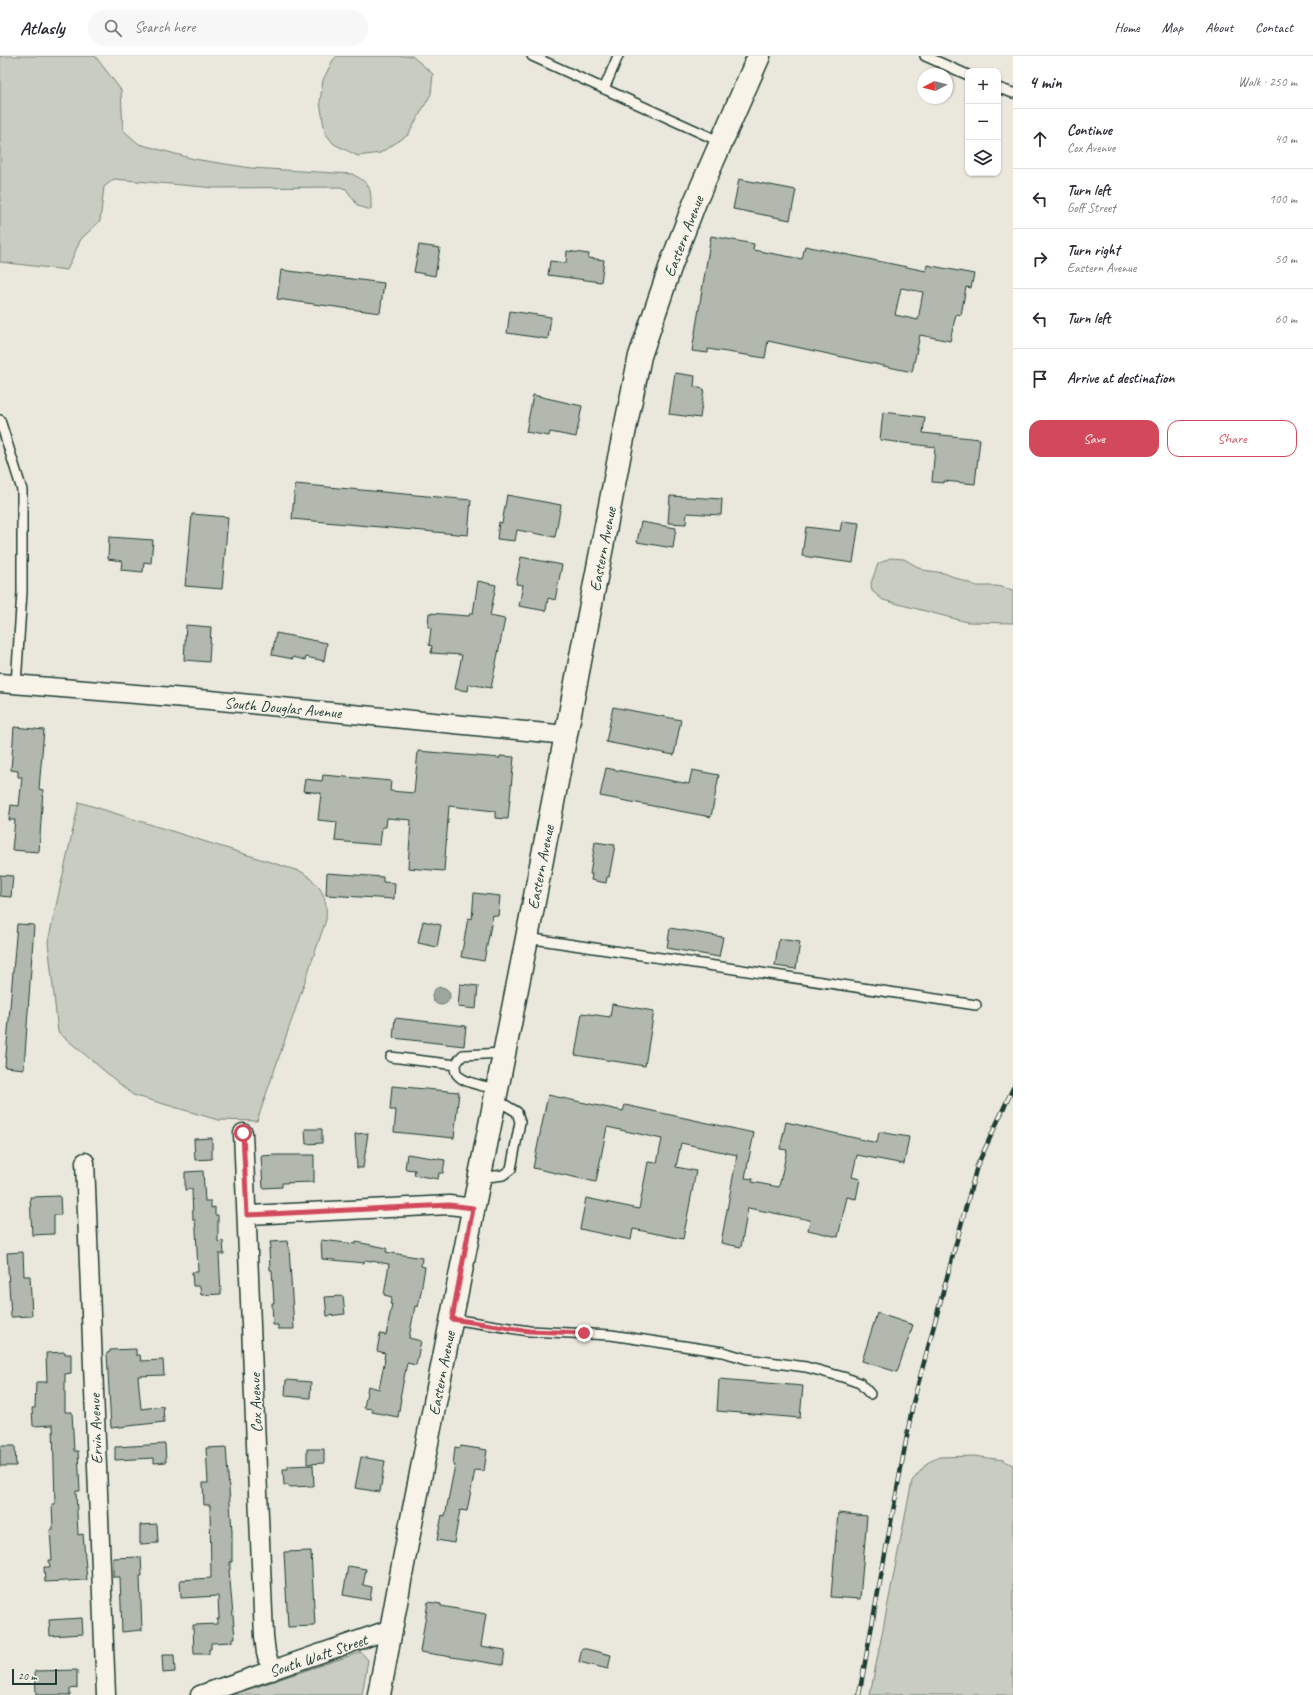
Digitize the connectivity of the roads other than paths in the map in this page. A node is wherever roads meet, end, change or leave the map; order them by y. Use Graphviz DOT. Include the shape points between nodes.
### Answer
graph roads {
  1 [pos="532,56"];
  2 [pos="618,56"];
  3 [pos="759,56"];
  4 [pos="925,56"];
  5 [pos="965,74"];
  6 [pos="604,88"];
  7 [pos="1001,89"];
  8 [pos="1013,93"];
  9 [pos="721,142"];
  10 [pos="0,420"];
  11 [pos="8,684"];
  12 [pos="566,735"];
  13 [pos="527,938"];
  14 [pos="976,1005"];
  15 [pos="504,1053"];
  16 [pos="391,1057"];
  17 [pos="456,1065"];
  18 [pos="496,1094"];
  19 [pos="243,1133"];
  20 [pos="85,1162"];
  21 [pos="479,1178"];
  22 [pos="473,1208"];
  23 [pos="247,1215"];
  24 [pos="452,1319"];
  25 [pos="870,1394"];
  26 [pos="391,1629"];
  27 [pos="272,1671"];
  28 [pos="106,1695"];
  29 [pos="200,1695"];
  30 [pos="379,1695"];
  1 -- 6 [label="lane"];
  2 -- 6 [label="lane"];
  3 -- 9 [label="main road, Eastern Avenue"];
  4 -- 5 [label="lane"];
  6 -- 9 [label="lane"];
  7 -- 8 [label="lane"];
  9 -- 12 [label="main road, Eastern Avenue" via="672,262 640,356"];
  10 -- 11 [label="lane" via="22,490 22,592"];
  11 -- 12 [label="street, South Douglas Avenue" via="217,700"];
  12 -- 13 [label="main road, Eastern Avenue"];
  13 -- 14 [label="lane"];
  13 -- 15 [label="main road, Eastern Avenue"];
  15 -- 17 [label="lane" via="462,1054"];
  15 -- 18 [label="main road, Eastern Avenue"];
  16 -- 17 [label="lane"];
  17 -- 18 [label="lane" via="458,1075 464,1080"];
  18 -- 21 [label="main road, Eastern Avenue"];
  18 -- 21 [label="lane" via="517,1112 520,1122 514,1156 511,1169 503,1175"];
  19 -- 23 [label="street, Cox Avenue"];
  20 -- 28 [label="street, Ervin Avenue"];
  21 -- 22 [label="main road, Eastern Avenue"];
  22 -- 23 [label="street" via="449,1205"];
  22 -- 24 [label="main road, Eastern Avenue"];
  23 -- 27 [label="street, Cox Avenue" via="264,1636"];
  24 -- 25 [label="lane" via="529,1331 611,1335 723,1352 747,1359 806,1367 843,1377 860,1383"];
  24 -- 26 [label="main road, Eastern Avenue"];
  26 -- 27 [label="street, South Watt Street"];
  26 -- 30 [label="main road, Eastern Avenue"];
  27 -- 29 [label="street, South Watt Street"];
}
